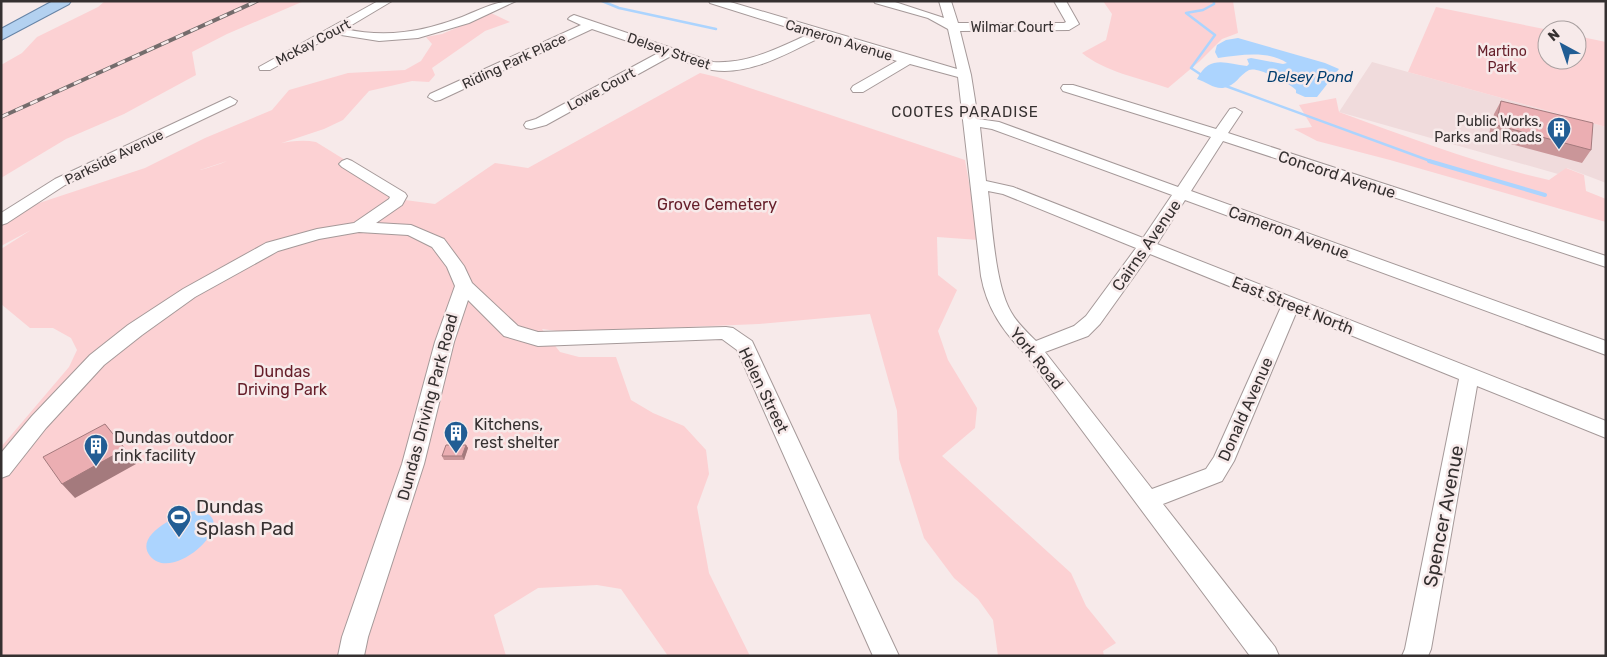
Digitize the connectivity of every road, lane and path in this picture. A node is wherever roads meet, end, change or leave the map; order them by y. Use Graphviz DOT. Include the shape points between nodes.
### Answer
graph roads {
  1 [pos="64,1"];
  2 [pos="386,1"];
  3 [pos="512,1"];
  4 [pos="714,1"];
  5 [pos="879,1"];
  6 [pos="945,1"];
  7 [pos="1060,1"];
  8 [pos="574,19"];
  9 [pos="592,25"];
  10 [pos="954,27"];
  11 [pos="335,30"];
  12 [pos="819,34"];
  13 [pos="1,35"];
  14 [pos="670,52"];
  15 [pos="908,60"];
  16 [pos="265,67"];
  17 [pos="965,75"];
  18 [pos="858,88"];
  19 [pos="1068,88"];
  20 [pos="436,97"];
  21 [pos="230,101"];
  22 [pos="1235,112"];
  23 [pos="970,122"];
  24 [pos="530,125"];
  25 [pos="1220,135"];
  26 [pos="347,164"];
  27 [pos="978,184"];
  28 [pos="1182,193"];
  29 [pos="1,220"];
  30 [pos="359,227"];
  31 [pos="1146,247"];
  32 [pos="1606,262"];
  33 [pos="464,286"];
  34 [pos="1291,304"];
  35 [pos="1606,348"];
  36 [pos="1033,350"];
  37 [pos="1469,376"];
  38 [pos="1606,430"];
  39 [pos="1,469"];
  40 [pos="1148,500"];
  41 [pos="352,656"];
  42 [pos="886,656"];
  43 [pos="1266,656"];
  44 [pos="1415,656"];
  1 -- 13 [label="main road"];
  2 -- 11 [label="street, McKay Court"];
  3 -- 11 [label="street" via="438,31 409,37 384,38"];
  4 -- 12 [label="street, Cameron Avenue"];
  5 -- 10 [label="street" via="932,16"];
  6 -- 10 [label="street, York Road"];
  7 -- 10 [label="street, Wilmar Court" via="1073,24 1067,27"];
  8 -- 9 [label="street, Delsey Street"];
  9 -- 14 [label="street, Delsey Street"];
  9 -- 20 [label="street, Riding Park Place"];
  10 -- 17 [label="street, York Road"];
  11 -- 16 [label="street, McKay Court"];
  12 -- 14 [label="street, Delsey Street" via="751,64 725,68"];
  12 -- 15 [label="street, Cameron Avenue"];
  14 -- 24 [label="street, Lowe Court"];
  15 -- 17 [label="street, Cameron Avenue"];
  15 -- 18 [label="street"];
  17 -- 23 [label="street, York Road"];
  19 -- 25 [label="street, Concord Avenue"];
  21 -- 29 [label="street, Parkside Avenue" via="60,182"];
  22 -- 25 [label="street, Cairns Avenue"];
  23 -- 27 [label="street, York Road"];
  23 -- 28 [label="street, Cameron Avenue" via="994,126"];
  25 -- 28 [label="street, Cairns Avenue"];
  25 -- 32 [label="street, Concord Avenue"];
  26 -- 30 [label="street" via="399,196 396,202"];
  27 -- 31 [label="street, East Street North" via="1007,190"];
  27 -- 36 [label="street, York Road" via="994,295 1005,318"];
  28 -- 31 [label="street, Cairns Avenue"];
  28 -- 35 [label="street, Cameron Avenue"];
  30 -- 33 [label="street" via="411,230 428,237 438,243 455,266"];
  30 -- 39 [label="street" via="333,230 272,247 189,293 97,360 39,422"];
  31 -- 34 [label="street, East Street North"];
  31 -- 36 [label="street, Cairns Avenue" via="1093,320 1081,331"];
  33 -- 41 [label="street, Dundas Driving Park Road" via="452,312 436,384 406,490 355,637"];
  33 -- 42 [label="street, Helen Street" via="512,331 538,339 726,333 745,346"];
  34 -- 37 [label="street, East Street North"];
  34 -- 40 [label="street, Donald Avenue" via="1214,475"];
  36 -- 40 [label="street, York Road"];
  37 -- 38 [label="street, East Street North"];
  37 -- 44 [label="street, Spencer Avenue"];
  40 -- 43 [label="street, York Road"];
}
